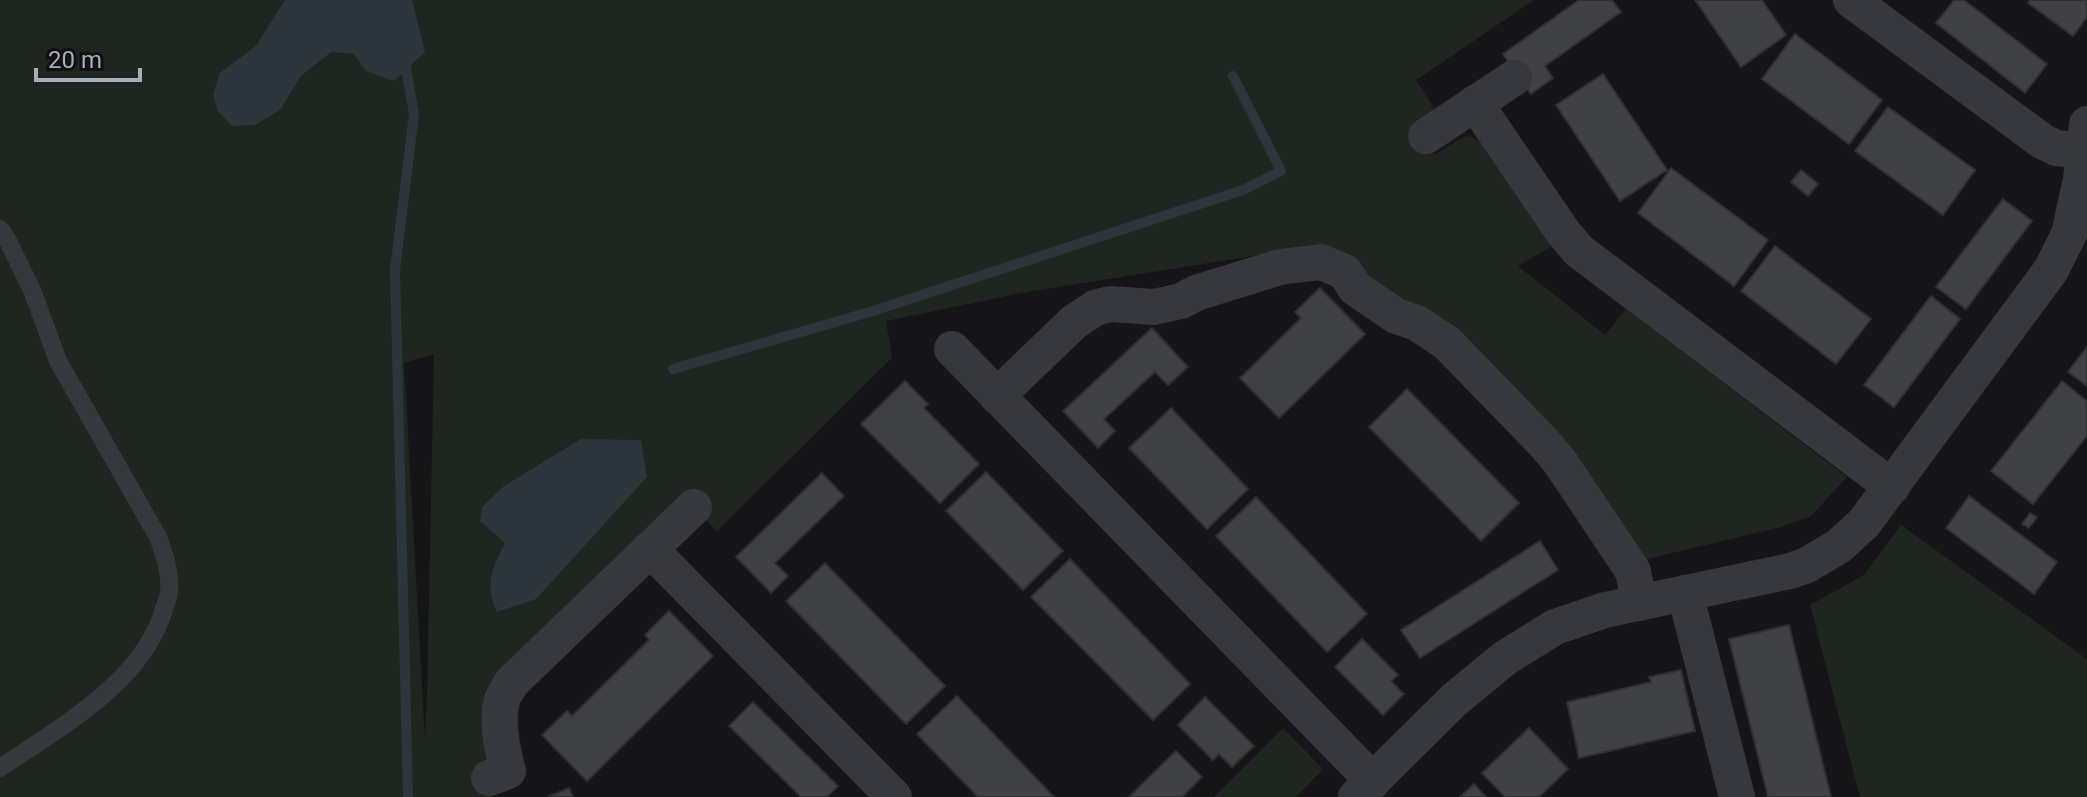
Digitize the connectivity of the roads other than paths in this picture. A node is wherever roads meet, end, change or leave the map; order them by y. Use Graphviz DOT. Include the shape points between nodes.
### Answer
graph roads {
  1 [pos="1851,0"];
  2 [pos="1514,78"];
  3 [pos="1475,103"];
  4 [pos="1426,136"];
  5 [pos="2085,158"];
  6 [pos="0,229"];
  7 [pos="952,349"];
  8 [pos="997,396"];
  9 [pos="1892,487"];
  10 [pos="694,507"];
  11 [pos="650,549"];
  12 [pos="1685,593"];
  13 [pos="1639,603"];
  14 [pos="0,768"];
  15 [pos="489,778"];
  16 [pos="1364,789"];
  17 [pos="891,796"];
  18 [pos="1737,797"];
  1 -- 5 [label="street" via="2042,141"];
  2 -- 3 [label="street"];
  3 -- 4 [label="street"];
  3 -- 9 [label="street" via="1579,251"];
  5 -- 9 [label="street" via="2069,234 2051,270"];
  6 -- 14 [label="lane" via="32,290 58,361 158,537 169,591 160,623 123,678"];
  7 -- 8 [label="street"];
  8 -- 13 [label="street" via="1095,308 1154,307 1280,267 1321,262 1345,272 1355,288 1396,316 1447,343 1545,444 1633,571"];
  8 -- 16 [label="street"];
  9 -- 12 [label="street" via="1839,546 1807,565"];
  10 -- 11 [label="street"];
  11 -- 15 [label="street" via="511,683 501,718 508,771"];
  11 -- 17 [label="street"];
  12 -- 13 [label="street"];
  12 -- 18 [label="street"];
  13 -- 16 [label="street" via="1555,627 1505,658"];
}
